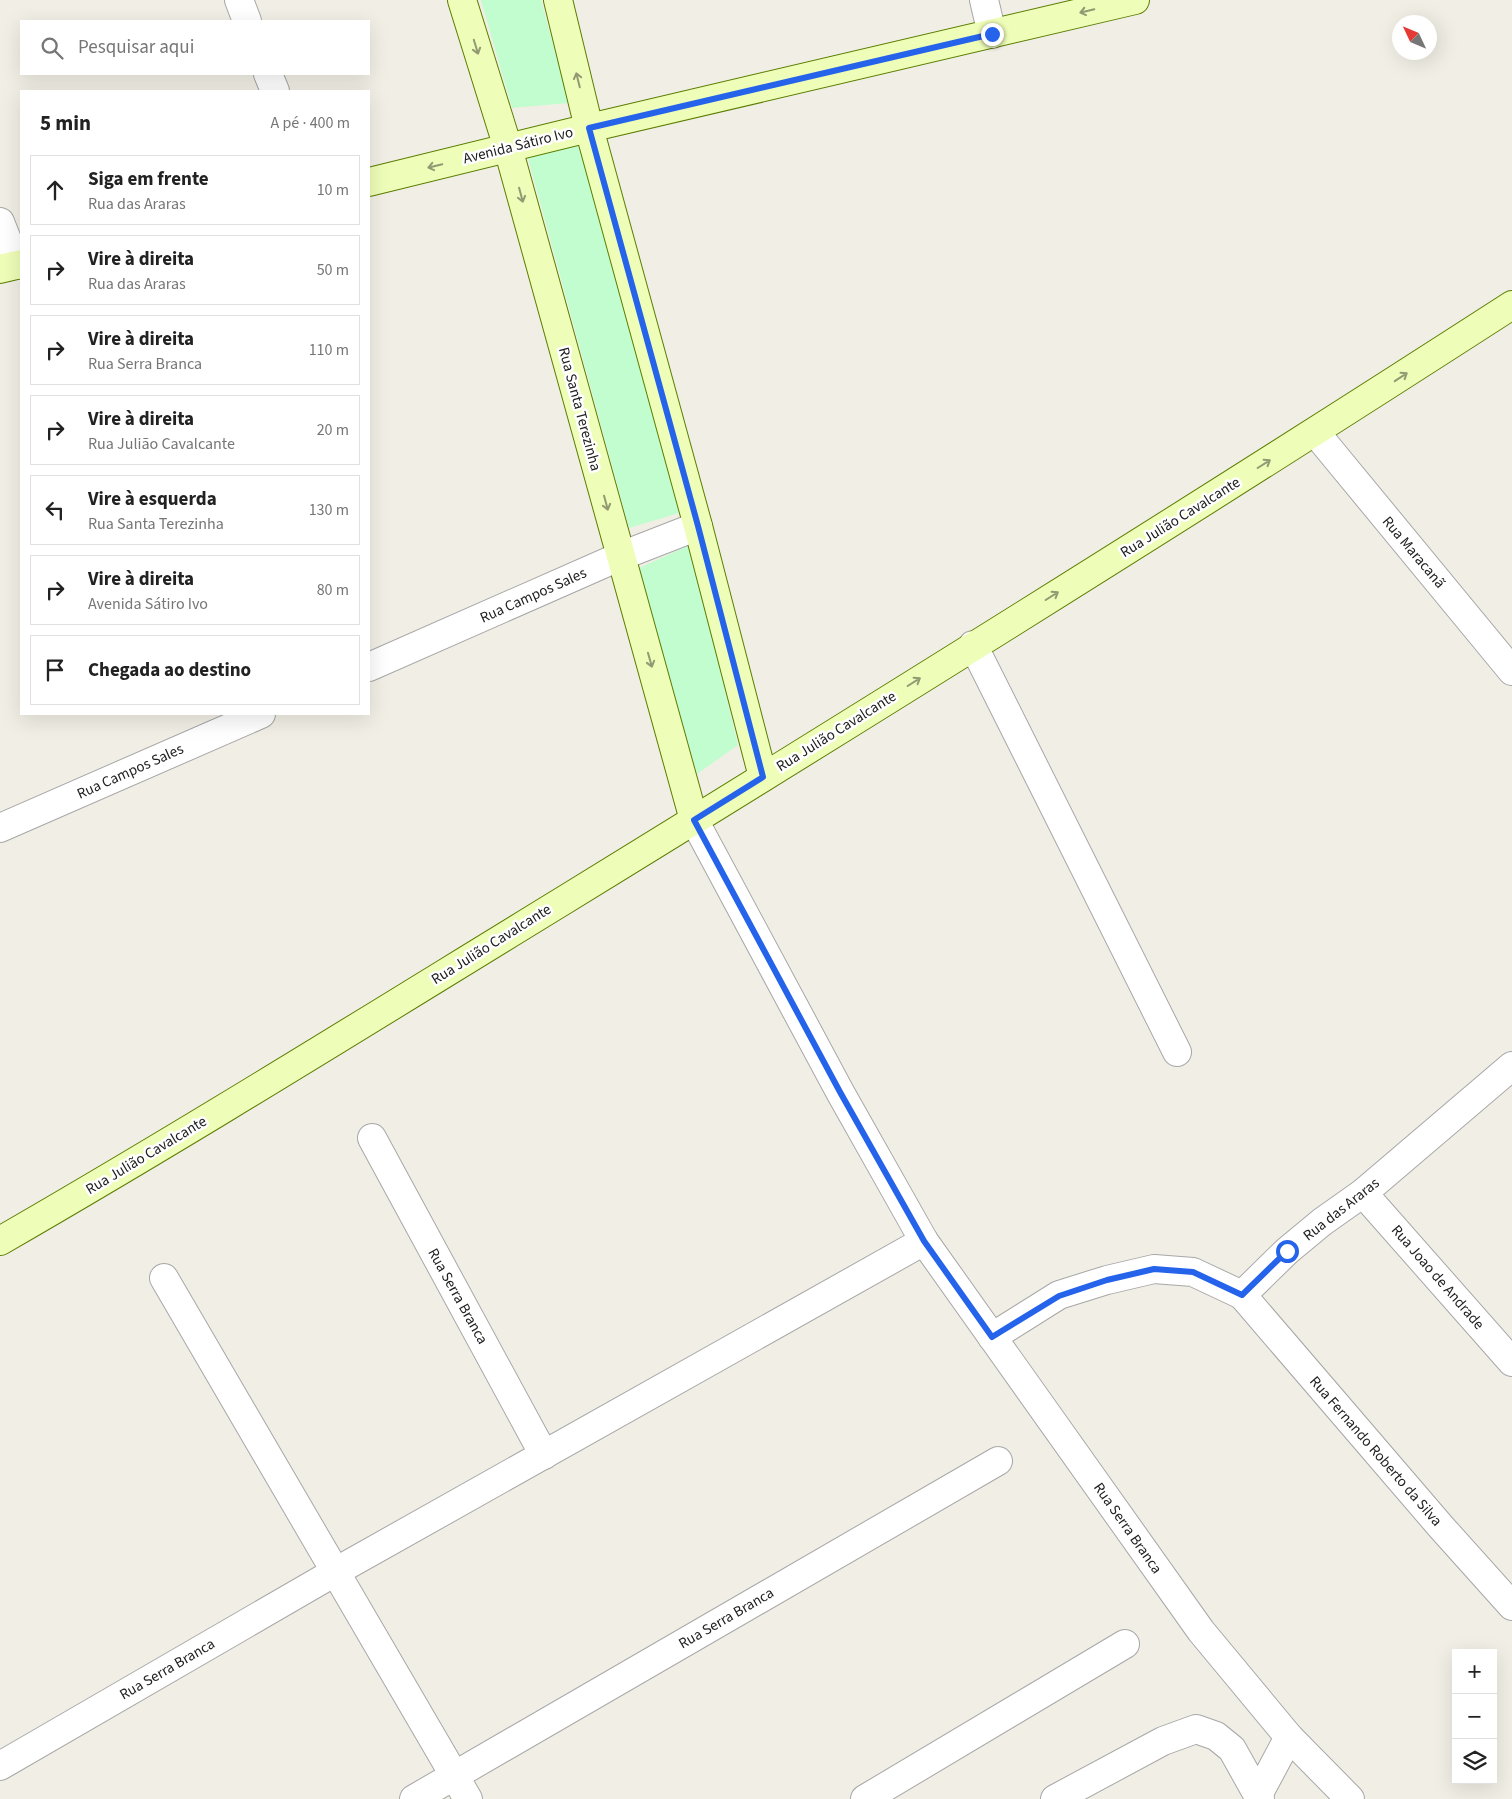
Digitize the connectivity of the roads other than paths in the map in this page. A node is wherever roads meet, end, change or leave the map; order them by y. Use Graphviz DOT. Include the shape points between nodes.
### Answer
graph roads {
  1 [pos="239,0"];
  2 [pos="462,0"];
  3 [pos="558,0"];
  4 [pos="984,0"];
  5 [pos="1134,0"];
  6 [pos="247,20"];
  7 [pos="992,34"];
  8 [pos="268,75"];
  9 [pos="274,90"];
  10 [pos="589,128"];
  11 [pos="508,148"];
  12 [pos="370,182"];
  13 [pos="0,222"];
  14 [pos="13,266"];
  15 [pos="1512,305"];
  16 [pos="1315,432"];
  17 [pos="698,526"];
  18 [pos="621,556"];
  19 [pos="973,645"];
  20 [pos="370,667"];
  21 [pos="1512,671"];
  22 [pos="259,715"];
  23 [pos="763,777"];
  24 [pos="694,820"];
  25 [pos="0,828"];
  26 [pos="1177,1052"];
  27 [pos="1512,1066"];
  28 [pos="372,1138"];
  29 [pos="1363,1193"];
  30 [pos="0,1241"];
  31 [pos="924,1241"];
  32 [pos="164,1278"];
  33 [pos="1242,1295"];
  34 [pos="992,1337"];
  35 [pos="1509,1354"];
  36 [pos="544,1455"];
  37 [pos="998,1461"];
  38 [pos="335,1572"];
  39 [pos="1512,1606"];
  40 [pos="1124,1644"];
  41 [pos="1289,1737"];
  42 [pos="0,1766"];
  43 [pos="454,1776"];
  44 [pos="1259,1797"];
  45 [pos="414,1799"];
  46 [pos="468,1799"];
  47 [pos="865,1799"];
  48 [pos="1055,1799"];
  49 [pos="1350,1799"];
  1 -- 6 [label="street"];
  2 -- 11 [label="main road, Rua Santa Terezinha, one-way"];
  10 -- 3 [label="main road, one-way"];
  4 -- 7 [label="street"];
  5 -- 7 [label="main road, Avenida Sátiro Ivo, one-way"];
  7 -- 10 [label="main road, Avenida Sátiro Ivo"];
  8 -- 9 [label="street"];
  10 -- 11 [label="main road, Avenida Sátiro Ivo"];
  10 -- 17 [label="main road"];
  11 -- 12 [label="main road, Avenida Sátiro Ivo, one-way"];
  11 -- 18 [label="main road, Rua Santa Terezinha, one-way"];
  13 -- 14 [label="street"];
  16 -- 15 [label="main road, Rua Julião Cavalcante, one-way"];
  19 -- 16 [label="main road, Rua Julião Cavalcante, one-way"];
  16 -- 21 [label="street, Rua Maracanã"];
  17 -- 18 [label="street, Rua Campos Sales"];
  17 -- 23 [label="main road"];
  18 -- 20 [label="street, Rua Campos Sales"];
  18 -- 24 [label="main road, Rua Santa Terezinha, one-way"];
  23 -- 19 [label="main road, Rua Julião Cavalcante, one-way"];
  19 -- 26 [label="street"];
  22 -- 25 [label="street, Rua Campos Sales"];
  23 -- 24 [label="main road, Rua Julião Cavalcante"];
  24 -- 30 [label="main road, Rua Julião Cavalcante" via="119,1173"];
  24 -- 31 [label="street, Rua Serra Branca"];
  27 -- 29 [label="street, Rua das Araras"];
  28 -- 36 [label="street, Rua Serra Branca"];
  29 -- 33 [label="street, Rua das Araras" via="1287,1251"];
  29 -- 35 [label="street, Rua Joao de Andrade"];
  31 -- 34 [label="street, Rua Serra Branca"];
  31 -- 36 [label="street, Rua Serra Branca"];
  32 -- 38 [label="street"];
  33 -- 34 [label="street" via="1193,1272 1154,1269 1059,1296"];
  33 -- 39 [label="street, Rua Fernando Roberto da Silva"];
  34 -- 41 [label="street, Rua Serra Branca" via="1201,1631"];
  36 -- 38 [label="street, Rua Serra Branca"];
  37 -- 43 [label="street, Rua Serra Branca"];
  38 -- 42 [label="street, Rua Serra Branca"];
  38 -- 43 [label="street"];
  40 -- 47 [label="street"];
  41 -- 44 [label="street"];
  41 -- 49 [label="street, Rua Serra Branca"];
  43 -- 45 [label="street, Rua Serra Branca"];
  43 -- 46 [label="street"];
  44 -- 48 [label="street" via="1232,1749 1216,1736 1196,1729 1163,1741"];
}
